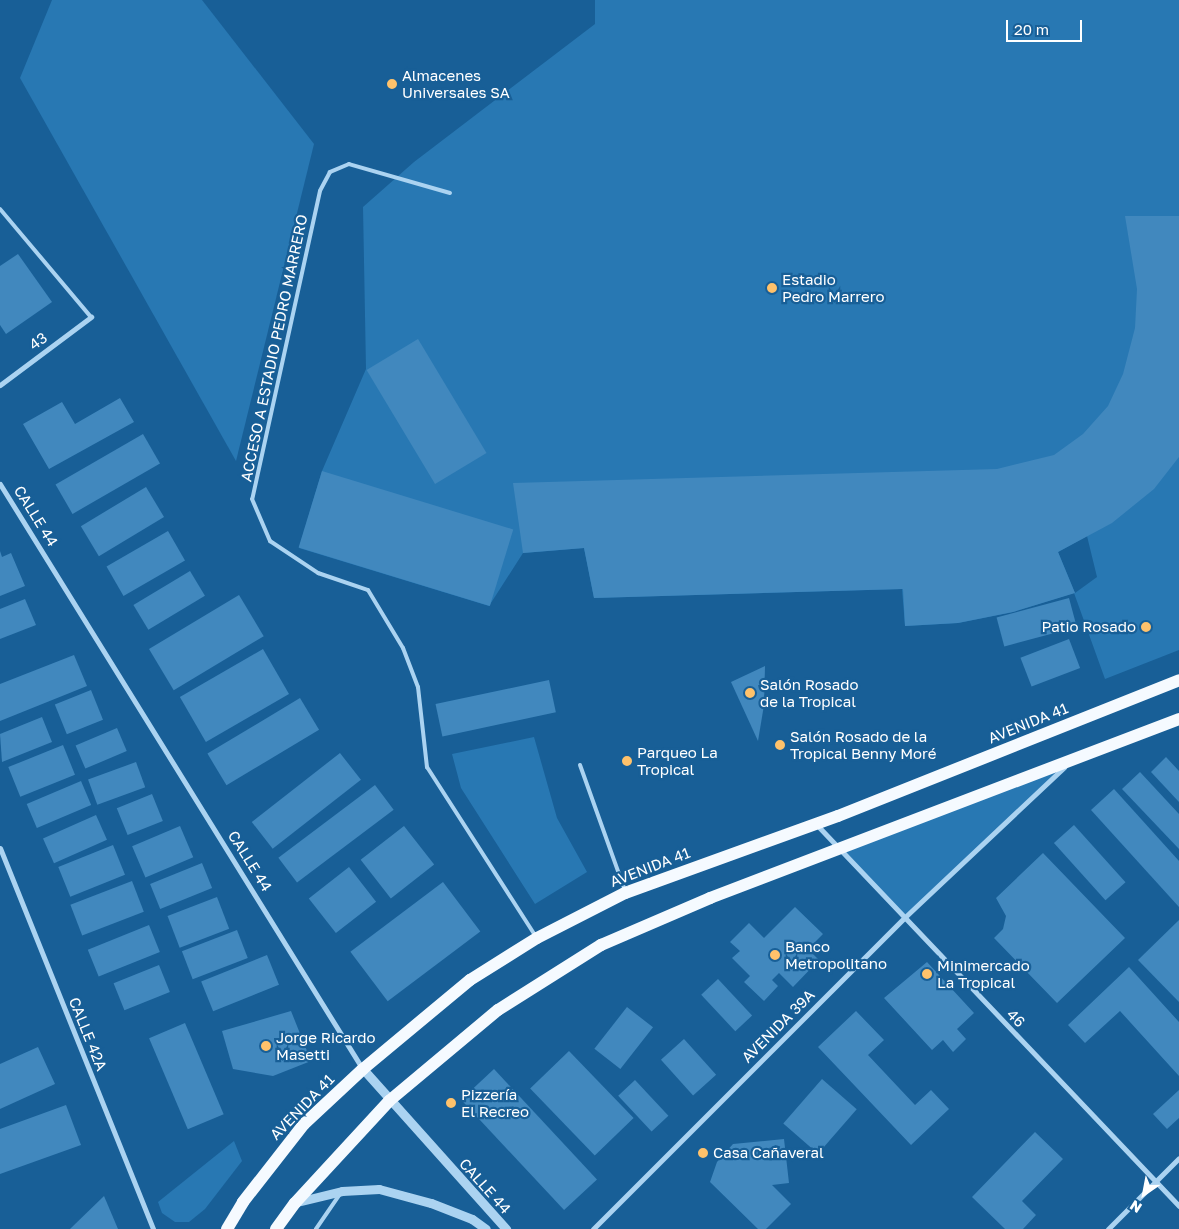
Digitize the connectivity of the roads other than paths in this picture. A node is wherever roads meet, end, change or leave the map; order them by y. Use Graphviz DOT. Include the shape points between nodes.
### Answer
graph roads {
  1 [pos="450,193"];
  2 [pos="0,209"];
  3 [pos="91,316"];
  4 [pos="0,385"];
  5 [pos="0,484"];
  6 [pos="1179,680"];
  7 [pos="1179,719"];
  8 [pos="1071,760"];
  9 [pos="580,765"];
  10 [pos="816,824"];
  11 [pos="0,848"];
  12 [pos="839,851"];
  13 [pos="625,893"];
  14 [pos="904,918"];
  15 [pos="536,938"];
  16 [pos="363,1069"];
  17 [pos="389,1101"];
  18 [pos="1179,1158"];
  19 [pos="1155,1182"];
  20 [pos="342,1191"];
  21 [pos="243,1202"];
  22 [pos="295,1203"];
  23 [pos="1179,1206"];
  24 [pos="153,1229"];
  25 [pos="217,1229"];
  26 [pos="227,1229"];
  27 [pos="276,1229"];
  28 [pos="316,1229"];
  29 [pos="486,1229"];
  30 [pos="506,1229"];
  31 [pos="593,1229"];
  32 [pos="1108,1229"];
  1 -- 15 [label="lane, ACCESO A ESTADIO PEDRO MARRERO" via="349,164 330,172 320,191 252,499 270,541 318,573 368,590 403,648 418,687 427,767"];
  2 -- 3 [label="lane"];
  3 -- 4 [label="street, 43"];
  5 -- 16 [label="street, CALLE 44"];
  6 -- 10 [label="main road, AVENIDA 41"];
  7 -- 8 [label="main road"];
  8 -- 12 [label="main road"];
  8 -- 14 [label="street, AVENIDA 39A"];
  9 -- 13 [label="lane"];
  10 -- 12 [label="street, 46"];
  10 -- 13 [label="main road, AVENIDA 41"];
  11 -- 24 [label="street, CALLE 42A"];
  12 -- 14 [label="street, 46"];
  12 -- 17 [label="main road" via="710,898 601,945 498,1010"];
  13 -- 15 [label="main road, AVENIDA 41"];
  14 -- 19 [label="street, 46"];
  14 -- 31 [label="street, AVENIDA 39A"];
  15 -- 16 [label="main road, AVENIDA 41" via="470,980"];
  16 -- 17 [label="street, CALLE 44"];
  16 -- 21 [label="main road, AVENIDA 41" via="304,1124"];
  17 -- 22 [label="main road"];
  17 -- 30 [label="street, CALLE 44"];
  18 -- 19 [label="street"];
  19 -- 23 [label="street, 46"];
  19 -- 32 [label="street"];
  20 -- 22 [label="street"];
  20 -- 28 [label="lane"];
  20 -- 29 [label="street" via="379,1189 431,1203 472,1219"];
  21 -- 25 [label="main road"];
  21 -- 26 [label="main road, AVENIDA 41"];
  22 -- 27 [label="main road"];
}
